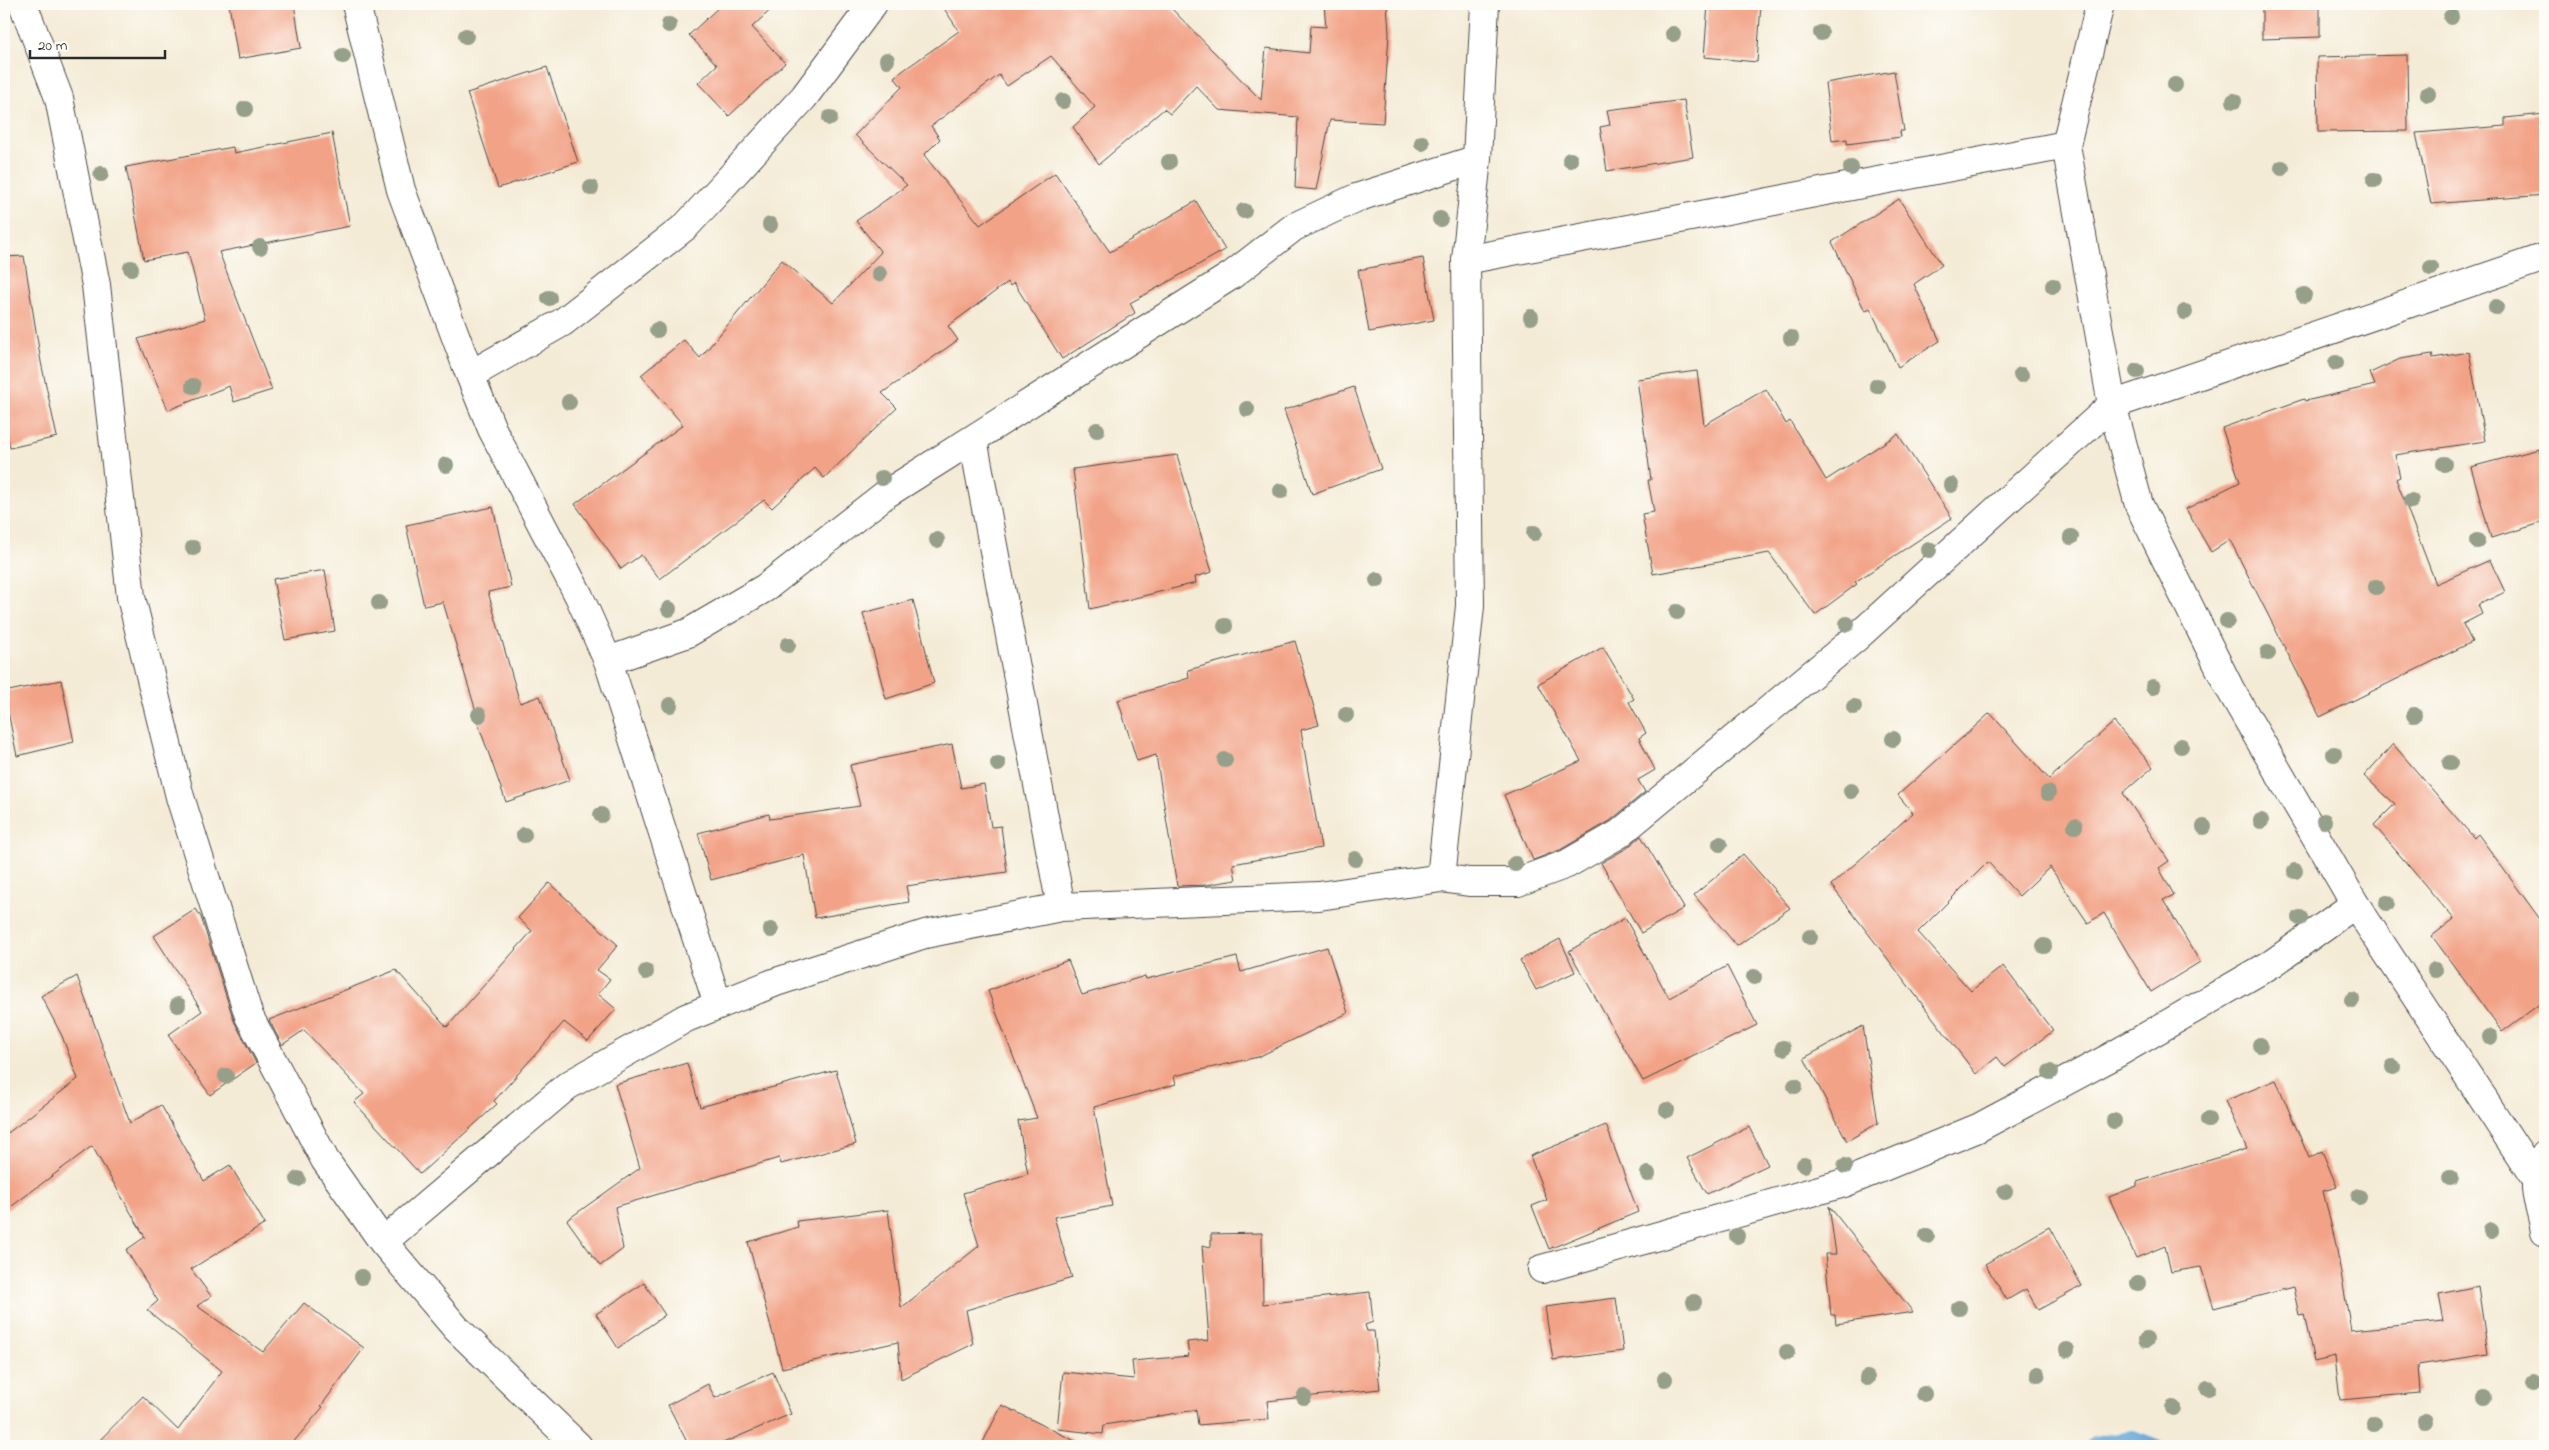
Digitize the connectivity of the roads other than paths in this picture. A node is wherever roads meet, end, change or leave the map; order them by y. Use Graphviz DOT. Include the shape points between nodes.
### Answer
graph roads {
  1 [pos="23,4"];
  2 [pos="356,4"];
  3 [pos="873,4"];
  4 [pos="1485,4"];
  5 [pos="2100,4"];
  6 [pos="2066,146"];
  7 [pos="1477,159"];
  8 [pos="2545,257"];
  9 [pos="1466,260"];
  10 [pos="470,375"];
  11 [pos="2112,405"];
  12 [pos="973,439"];
  13 [pos="608,661"];
  14 [pos="1441,878"];
  15 [pos="2355,904"];
  16 [pos="1061,907"];
  17 [pos="718,1005"];
  18 [pos="2540,1166"];
  19 [pos="2545,1232"];
  20 [pos="383,1242"];
  21 [pos="1542,1269"];
  22 [pos="578,1446"];
  1 -- 20 [label="street" via="59,98 72,163 96,285 131,597 180,797 249,1016 325,1160"];
  2 -- 10 [label="street" via="402,190"];
  3 -- 10 [label="street" via="804,97 686,226 563,322"];
  4 -- 7 [label="street"];
  5 -- 6 [label="street"];
  6 -- 9 [label="street"];
  6 -- 11 [label="street"];
  7 -- 9 [label="street"];
  7 -- 12 [label="street" via="1356,198 1294,227 1232,275"];
  8 -- 11 [label="street"];
  9 -- 14 [label="street" via="1470,606"];
  10 -- 13 [label="street" via="492,429 579,596"];
  11 -- 14 [label="street" via="1857,637 1619,834 1567,864 1518,882 1469,882"];
  11 -- 15 [label="street" via="2139,505 2230,689"];
  12 -- 13 [label="street" via="886,494 765,588 688,633"];
  12 -- 16 [label="street"];
  13 -- 17 [label="street"];
  14 -- 16 [label="street" via="1319,896"];
  15 -- 18 [label="street"];
  15 -- 21 [label="street" via="2273,963 2109,1058 1978,1128 1844,1182"];
  16 -- 17 [label="street" via="925,934 776,982"];
  17 -- 20 [label="street" via="686,1018 567,1086"];
  18 -- 19 [label="street" via="2536,1200"];
  20 -- 22 [label="street" via="456,1328"];
}
